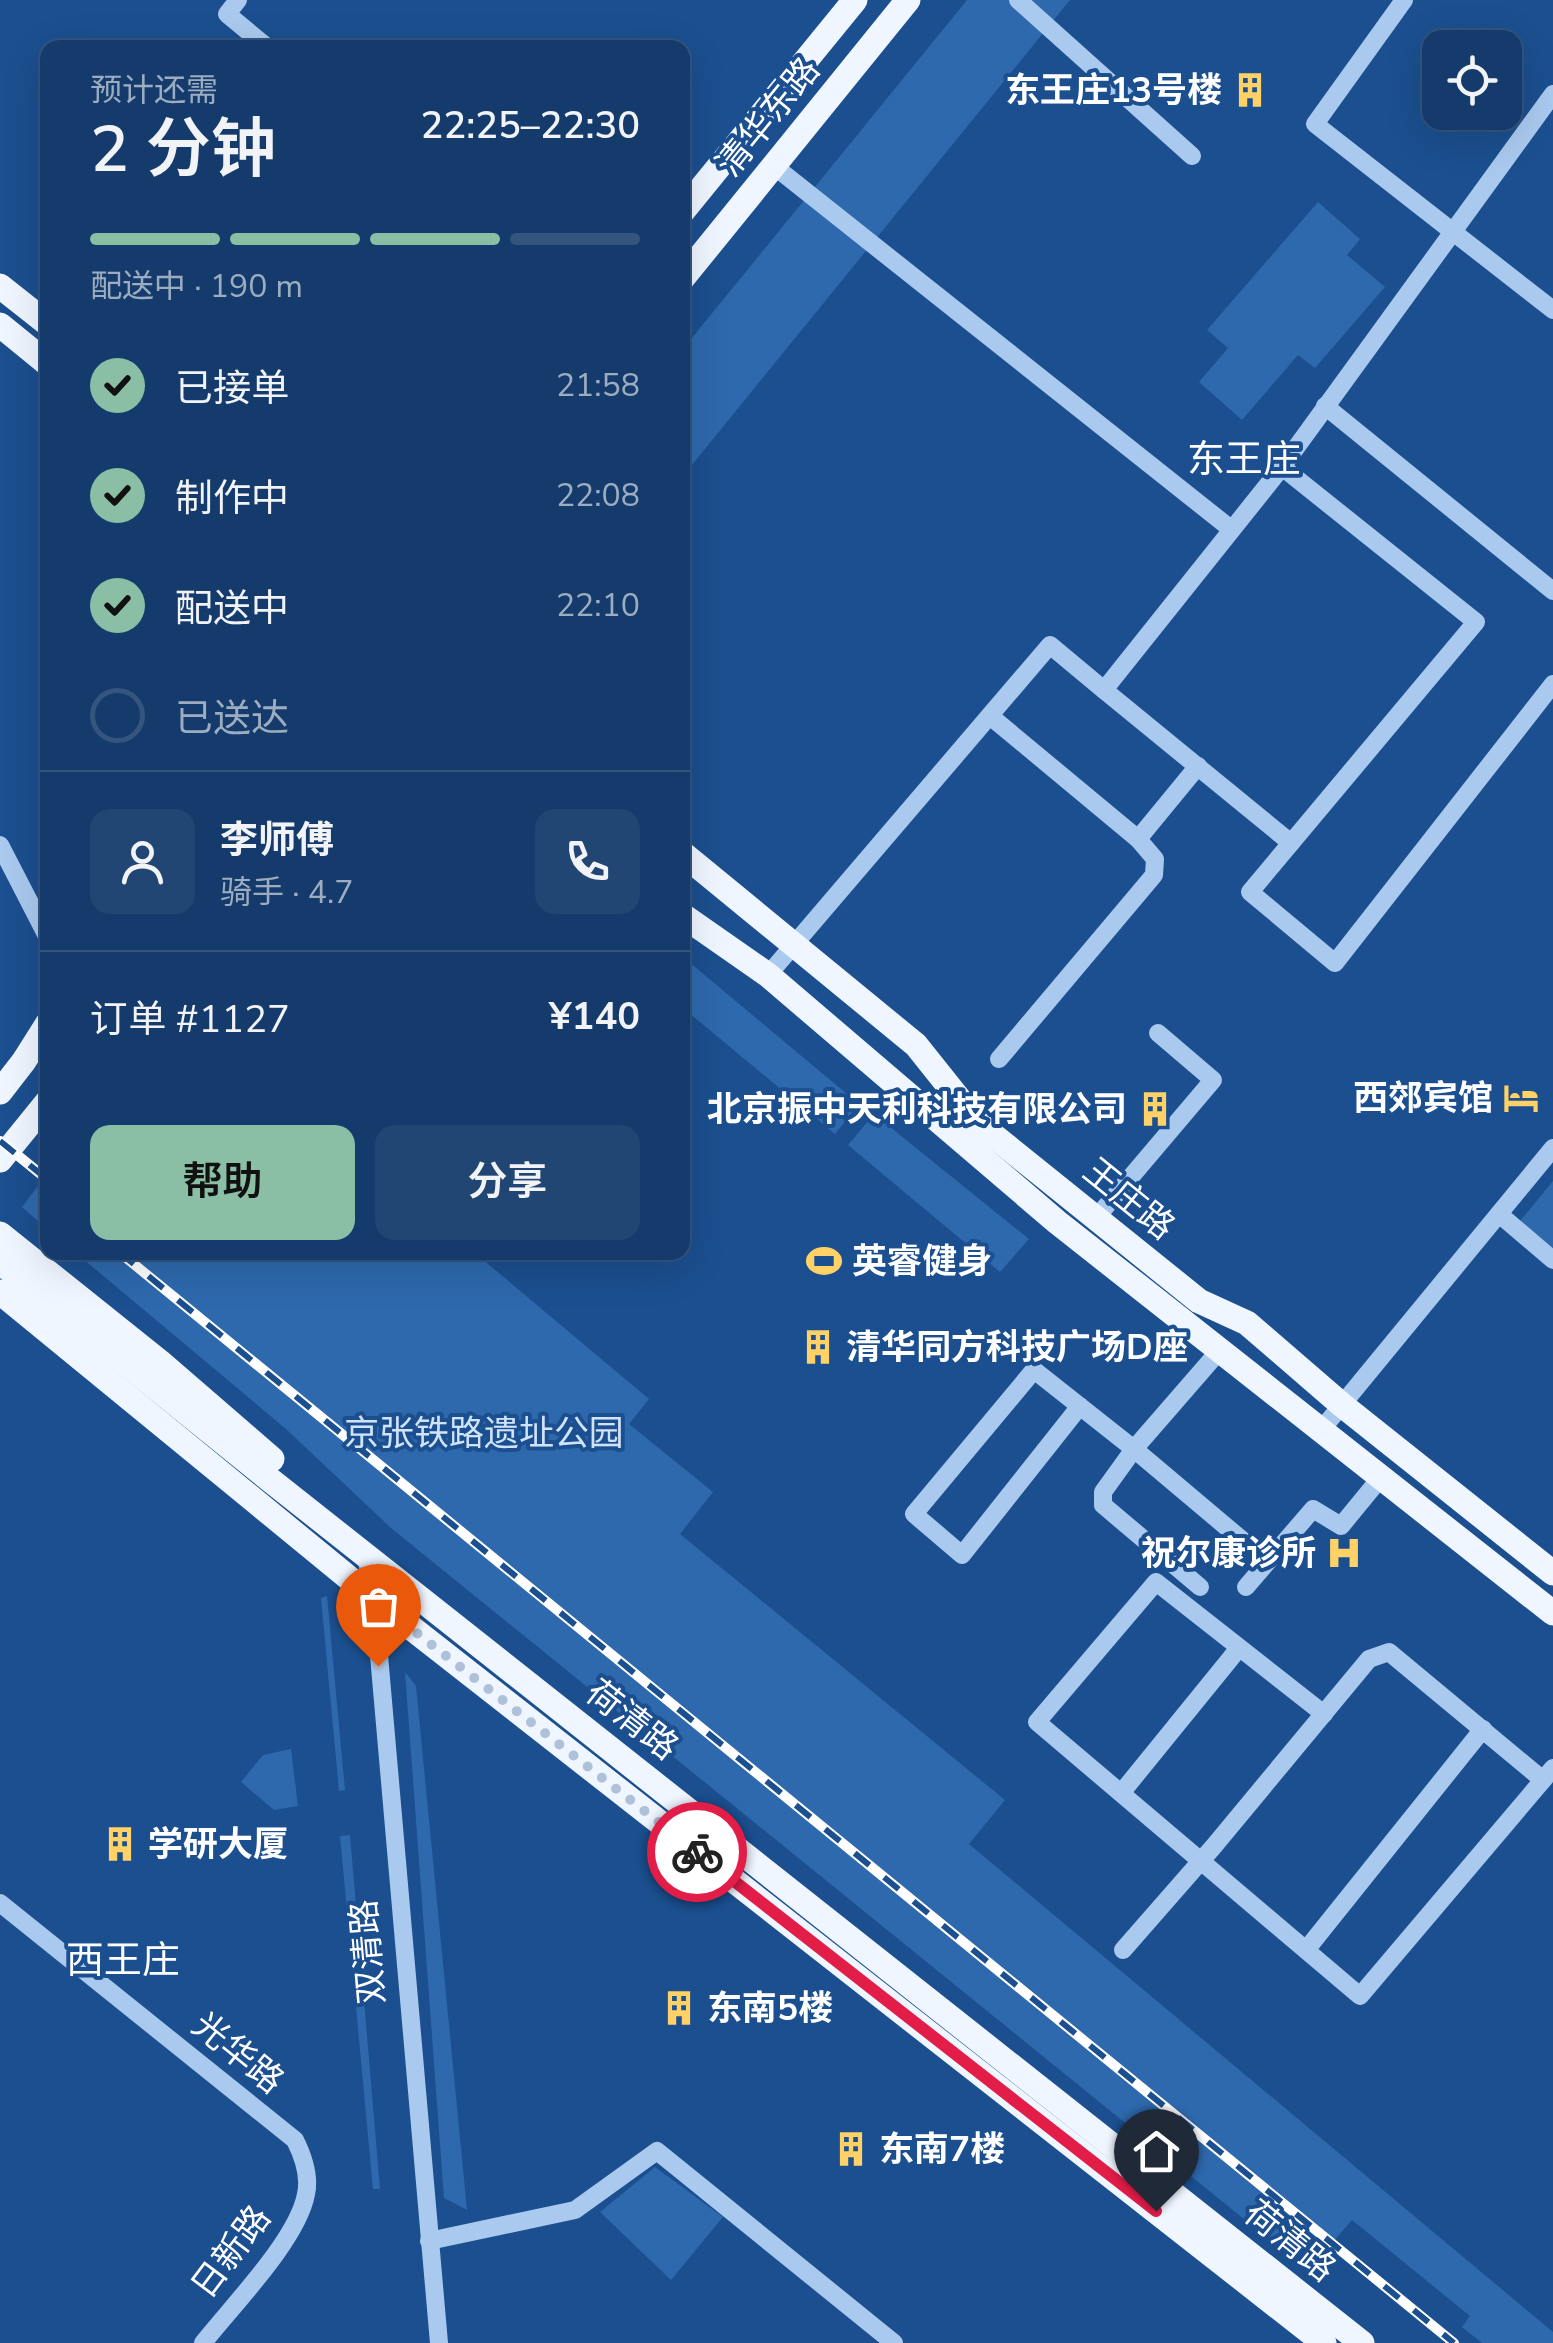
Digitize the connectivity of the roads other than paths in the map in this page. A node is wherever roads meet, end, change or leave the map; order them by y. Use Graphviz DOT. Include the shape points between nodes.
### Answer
graph roads {
  1 [pos="238,0"];
  2 [pos="855,0"];
  3 [pos="908,0"];
  4 [pos="1018,0"];
  5 [pos="1404,0"];
  6 [pos="258,40"];
  7 [pos="1553,94"];
  8 [pos="1192,156"];
  9 [pos="774,166"];
  10 [pos="690,202"];
  11 [pos="1451,233"];
  12 [pos="690,268"];
  13 [pos="0,286"];
  14 [pos="1552,306"];
  15 [pos="40,318"];
  16 [pos="1,329"];
  17 [pos="40,358"];
  18 [pos="1325,406"];
  19 [pos="1282,466"];
  20 [pos="1230,530"];
  21 [pos="1553,591"];
  22 [pos="1553,684"];
  23 [pos="1104,690"];
  24 [pos="990,716"];
  25 [pos="1198,766"];
  26 [pos="1138,840"];
  27 [pos="1291,843"];
  28 [pos="0,845"];
  29 [pos="690,860"];
  30 [pos="690,921"];
  31 [pos="40,922"];
  32 [pos="794,944"];
  33 [pos="768,975"];
  34 [pos="1158,1034"];
  35 [pos="40,1036"];
  36 [pos="999,1059"];
  37 [pos="0,1092"];
  38 [pos="40,1111"];
  39 [pos="1553,1148"];
  40 [pos="0,1160"];
  41 [pos="1498,1214"];
  42 [pos="1096,1218"];
  43 [pos="0,1234"];
  44 [pos="1553,1260"];
  45 [pos="0,1262"];
  46 [pos="0,1292"];
  47 [pos="1220,1350"];
  48 [pos="1342,1405"];
  49 [pos="1080,1406"];
  50 [pos="1322,1429"];
  51 [pos="1134,1449"];
  52 [pos="1382,1476"];
  53 [pos="1242,1540"];
  54 [pos="366,1554"];
  55 [pos="1553,1573"];
  56 [pos="1200,1587"];
  57 [pos="1246,1587"];
  58 [pos="372,1598"];
  59 [pos="1553,1613"];
  60 [pos="1239,1648"];
  61 [pos="1324,1714"];
  62 [pos="1483,1729"];
  63 [pos="1548,1774"];
  64 [pos="1122,1792"];
  65 [pos="1202,1860"];
  66 [pos="0,1903"];
  67 [pos="1122,1950"];
  68 [pos="1306,1950"];
  69 [pos="295,2140"];
  70 [pos="429,2241"];
  71 [pos="203,2343"];
  72 [pos="439,2343"];
  73 [pos="894,2343"];
  74 [pos="1324,2343"];
  75 [pos="1362,2343"];
  1 -- 6 [label="street" via="226,14"];
  2 -- 10 [label="main road, 清华东路"];
  3 -- 9 [label="main road, 清华东路"];
  4 -- 8 [label="street"];
  5 -- 11 [label="street" via="1315,124"];
  7 -- 11 [label="street"];
  9 -- 12 [label="main road, 清华东路"];
  9 -- 20 [label="street"];
  11 -- 14 [label="street"];
  11 -- 18 [label="street"];
  13 -- 15 [label="main road"];
  16 -- 17 [label="main road"];
  18 -- 19 [label="street"];
  18 -- 21 [label="street"];
  19 -- 20 [label="street"];
  19 -- 27 [label="street" via="1476,622"];
  20 -- 23 [label="street"];
  22 -- 27 [label="street" via="1335,963 1250,892"];
  23 -- 24 [label="street" via="1050,645"];
  23 -- 25 [label="street"];
  24 -- 26 [label="street"];
  24 -- 32 [label="street"];
  25 -- 26 [label="street"];
  25 -- 27 [label="street"];
  26 -- 36 [label="street" via="1155,859 1154,875"];
  28 -- 31 [label="street"];
  29 -- 32 [label="main road, 王庄路"];
  30 -- 33 [label="main road, 王庄路"];
  32 -- 33 [label="street"];
  32 -- 42 [label="main road, 王庄路" via="916,1045 979,1124"];
  33 -- 47 [label="main road, 王庄路" via="1057,1222"];
  34 -- 42 [label="street" via="1213,1080"];
  35 -- 37 [label="main road"];
  38 -- 40 [label="main road"];
  39 -- 41 [label="street"];
  41 -- 44 [label="street"];
  41 -- 48 [label="street"];
  42 -- 48 [label="main road, 王庄路" via="1199,1300 1247,1323"];
  43 -- 54 [label="main road" via="330,1509"];
  45 -- 54 [label="main road, 荷清路"];
  46 -- 58 [label="main road, 荷清路"];
  47 -- 50 [label="main road, 王庄路"];
  47 -- 51 [label="street"];
  48 -- 50 [label="street"];
  48 -- 55 [label="main road, 王庄路"];
  49 -- 49 [label="street" via="1034,1370 914,1514 962,1555"];
  49 -- 51 [label="street"];
  50 -- 52 [label="main road, 王庄路"];
  51 -- 53 [label="street"];
  51 -- 56 [label="street" via="1104,1492 1103,1505"];
  52 -- 57 [label="street" via="1341,1526 1313,1510"];
  52 -- 59 [label="main road, 王庄路"];
  54 -- 58 [label="street, 双清路"];
  54 -- 75 [label="main road, 荷清路"];
  58 -- 70 [label="street, 双清路"];
  58 -- 74 [label="main road, 荷清路"];
  60 -- 61 [label="street"];
  60 -- 64 [label="street"];
  60 -- 64 [label="street" via="1156,1582 1036,1722"];
  61 -- 62 [label="street" via="1369,1659 1390,1652"];
  61 -- 65 [label="street"];
  62 -- 63 [label="street"];
  62 -- 68 [label="street"];
  63 -- 68 [label="street" via="1360,1996"];
  64 -- 65 [label="street"];
  65 -- 67 [label="street"];
  65 -- 68 [label="street"];
  66 -- 69 [label="street, 光华路"];
  69 -- 71 [label="street, 日新路" via="307,2192 296,2226"];
  70 -- 72 [label="street, 双清路"];
  70 -- 73 [label="street" via="575,2210 657,2151"];
}
